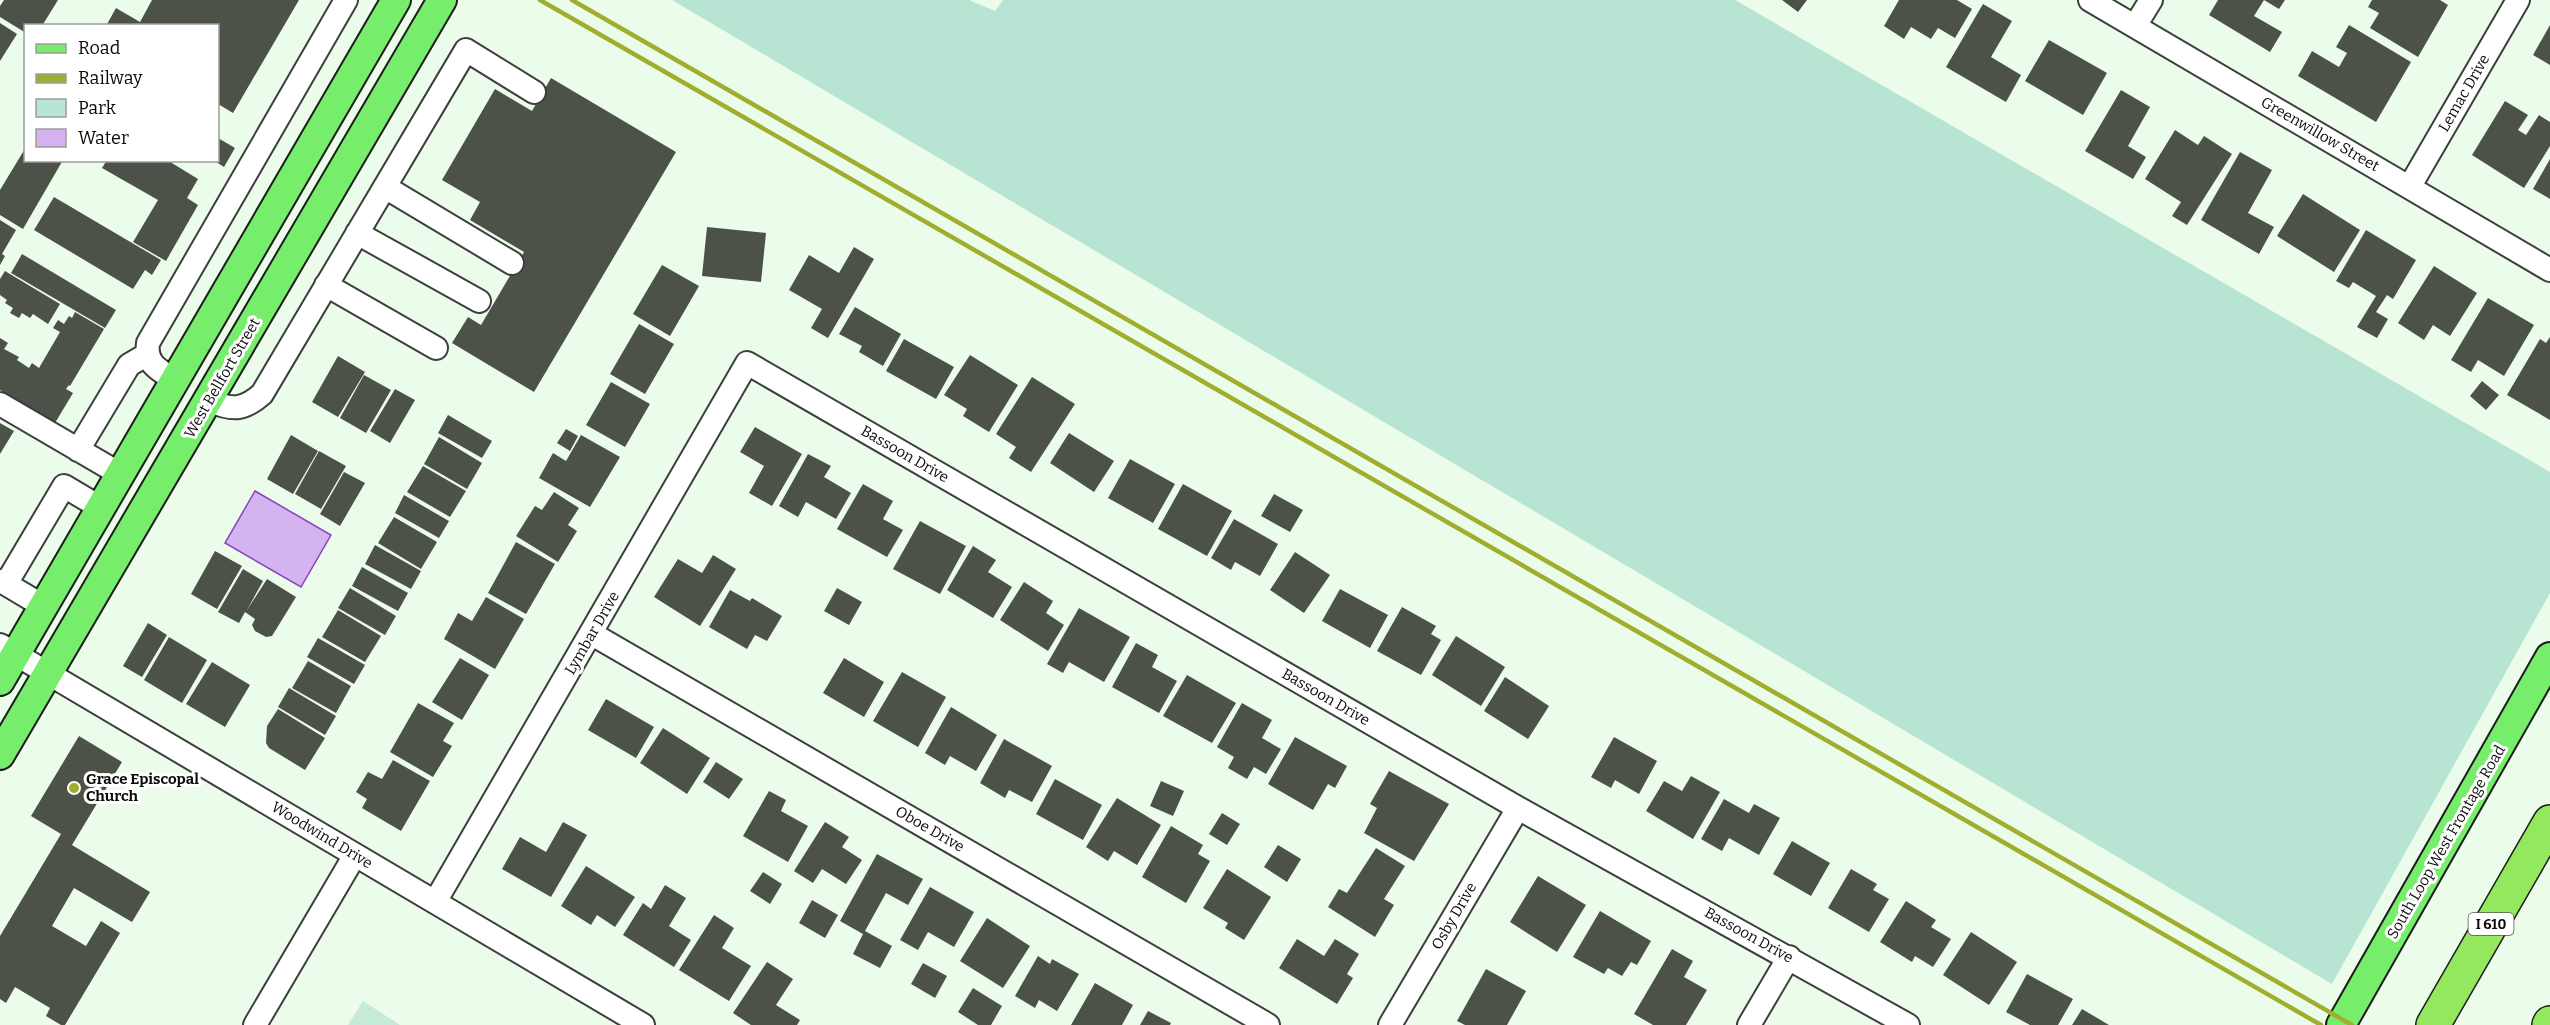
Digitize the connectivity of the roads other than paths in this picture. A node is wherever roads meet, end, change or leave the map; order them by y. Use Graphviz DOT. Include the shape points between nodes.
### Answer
graph roads {
  1 [pos="346,0"];
  2 [pos="396,0"];
  3 [pos="442,0"];
  4 [pos="2090,0"];
  5 [pos="2151,0"];
  6 [pos="2518,0"];
  7 [pos="2136,26"];
  8 [pos="534,92"];
  9 [pos="2409,186"];
  10 [pos="385,187"];
  11 [pos="357,233"];
  12 [pos="512,263"];
  13 [pos="2550,270"];
  14 [pos="326,285"];
  15 [pos="479,301"];
  16 [pos="436,348"];
  17 [pos="146,355"];
  18 [pos="747,363"];
  19 [pos="175,380"];
  20 [pos="209,401"];
  21 [pos="0,404"];
  22 [pos="78,450"];
  23 [pos="120,474"];
  24 [pos="101,507"];
  25 [pos="3,582"];
  26 [pos="44,606"];
  27 [pos="592,634"];
  28 [pos="8,649"];
  29 [pos="2550,657"];
  30 [pos="48,673"];
  31 [pos="0,681"];
  32 [pos="0,755"];
  33 [pos="1518,808"];
  34 [pos="2550,822"];
  35 [pos="355,855"];
  36 [pos="435,902"];
  37 [pos="1789,957"];
  38 [pos="255,1025"];
  39 [pos="643,1025"];
  40 [pos="1268,1025"];
  41 [pos="1390,1025"];
  42 [pos="1749,1025"];
  43 [pos="1908,1025"];
  44 [pos="2341,1025"];
  45 [pos="2433,1025"];
  1 -- 17 [label="street" via="157,326"];
  2 -- 19 [label="main road"];
  3 -- 20 [label="main road, West Bellfort Street"];
  4 -- 7 [label="street, Greenwillow Street"];
  5 -- 7 [label="street"];
  6 -- 9 [label="street, Lemac Drive"];
  7 -- 9 [label="street, Greenwillow Street"];
  8 -- 10 [label="street" via="466,50"];
  9 -- 13 [label="street, Greenwillow Street"];
  10 -- 11 [label="street"];
  10 -- 12 [label="street"];
  11 -- 14 [label="street"];
  11 -- 15 [label="street"];
  14 -- 16 [label="street"];
  14 -- 20 [label="street" via="262,394 249,406 227,408"];
  17 -- 19 [label="street" via="151,364"];
  17 -- 22 [label="street" via="129,365"];
  18 -- 27 [label="street, Lymbar Drive"];
  18 -- 33 [label="street, Bassoon Drive"];
  19 -- 20 [label="main road"];
  19 -- 23 [label="main road"];
  20 -- 30 [label="main road, West Bellfort Street"];
  21 -- 22 [label="street"];
  22 -- 23 [label="street"];
  23 -- 24 [label="main road"];
  24 -- 25 [label="street" via="64,486"];
  24 -- 26 [label="main road"];
  25 -- 26 [label="street"];
  26 -- 28 [label="main road"];
  27 -- 36 [label="street, Lymbar Drive"];
  27 -- 40 [label="street, Oboe Drive"];
  28 -- 30 [label="street, Woodwind Drive"];
  28 -- 31 [label="main road"];
  29 -- 44 [label="main road, South Loop West Frontage Road"];
  30 -- 32 [label="main road, West Bellfort Street"];
  30 -- 35 [label="street, Woodwind Drive"];
  33 -- 37 [label="street, Bassoon Drive"];
  33 -- 41 [label="street, Osby Drive"];
  34 -- 45 [label="highway, I 610"];
  35 -- 36 [label="street, Woodwind Drive"];
  35 -- 38 [label="street"];
  36 -- 39 [label="street, Woodwind Drive"];
  37 -- 42 [label="street"];
  37 -- 43 [label="street, Bassoon Drive"];
}
